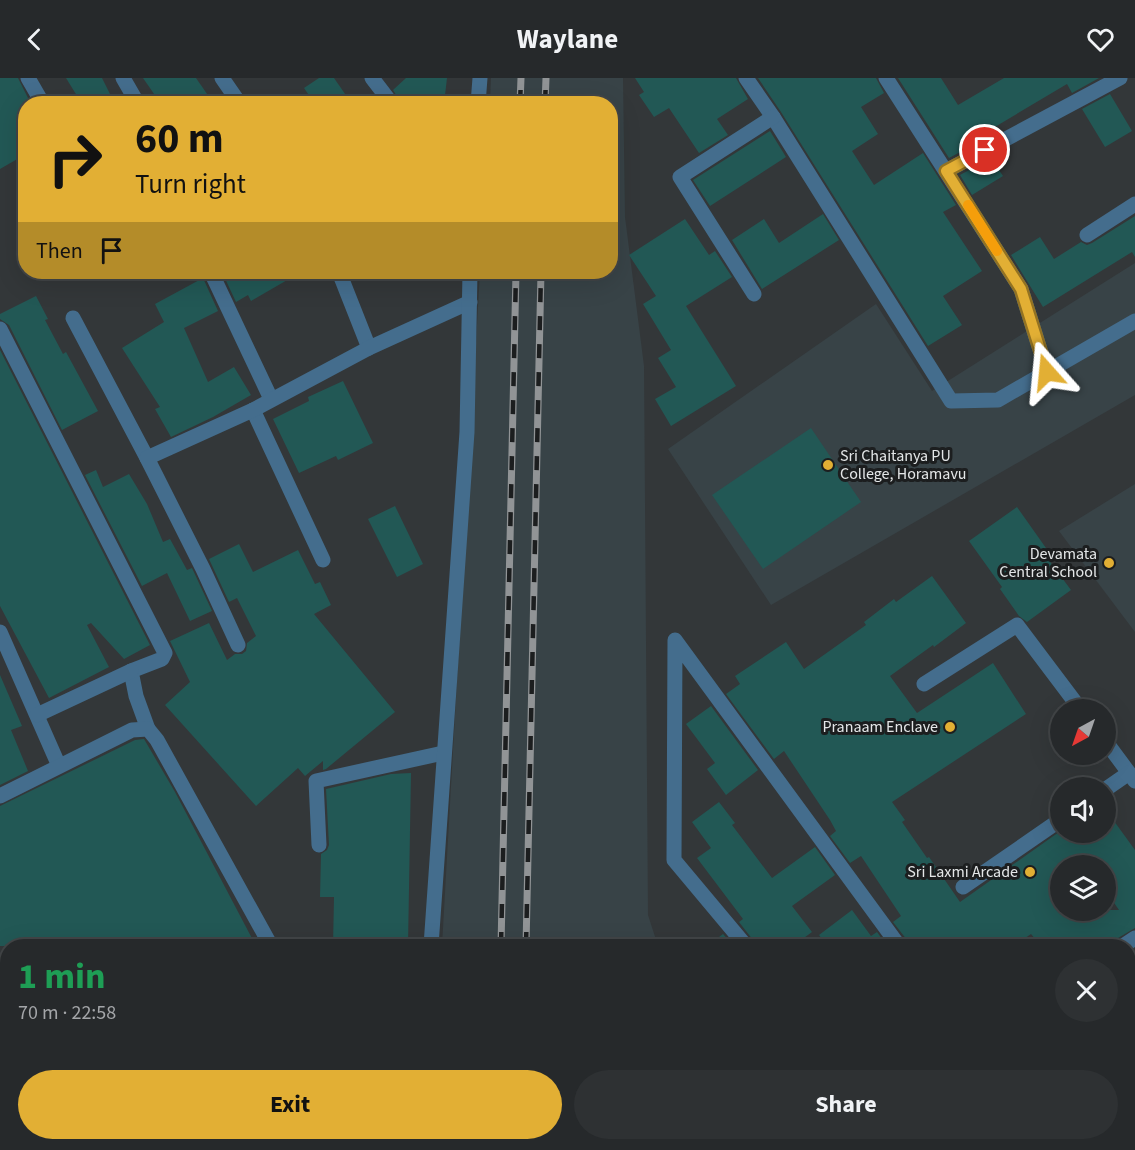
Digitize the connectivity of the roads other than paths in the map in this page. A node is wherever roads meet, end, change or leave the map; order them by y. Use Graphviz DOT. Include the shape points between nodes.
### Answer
graph roads {
  1 [pos="28,78"];
  2 [pos="123,78"];
  3 [pos="222,78"];
  4 [pos="372,78"];
  5 [pos="480,78"];
  6 [pos="746,78"];
  7 [pos="1120,78"];
  8 [pos="890,79"];
  9 [pos="38,96"];
  10 [pos="133,96"];
  11 [pos="234,96"];
  12 [pos="386,96"];
  13 [pos="479,96"];
  14 [pos="774,117"];
  15 [pos="946,171"];
  16 [pos="1135,204"];
  17 [pos="1087,235"];
  18 [pos="214,279"];
  19 [pos="342,279"];
  20 [pos="470,279"];
  21 [pos="754,294"];
  22 [pos="470,302"];
  23 [pos="73,318"];
  24 [pos="1135,321"];
  25 [pos="0,329"];
  26 [pos="369,348"];
  27 [pos="1047,372"];
  28 [pos="271,399"];
  29 [pos="253,410"];
  30 [pos="147,458"];
  31 [pos="323,560"];
  32 [pos="0,633"];
  33 [pos="238,645"];
  34 [pos="131,671"];
  35 [pos="924,684"];
  36 [pos="1073,699"];
  37 [pos="37,715"];
  38 [pos="148,729"];
  39 [pos="443,753"];
  40 [pos="1116,755"];
  41 [pos="59,766"];
  42 [pos="1132,777"];
  43 [pos="1116,784"];
  44 [pos="0,796"];
  45 [pos="1050,827"];
  46 [pos="319,845"];
  47 [pos="963,887"];
  48 [pos="267,939"];
  49 [pos="431,939"];
  50 [pos="740,939"];
  51 [pos="894,939"];
  1 -- 9 [label="street"];
  2 -- 10 [label="street"];
  3 -- 11 [label="street"];
  4 -- 12 [label="street"];
  5 -- 13 [label="street"];
  6 -- 14 [label="street"];
  7 -- 15 [label="street"];
  8 -- 15 [label="street"];
  14 -- 21 [label="street" via="680,177"];
  14 -- 27 [label="street" via="951,401 998,400"];
  15 -- 27 [label="street" via="1021,289"];
  16 -- 17 [label="street"];
  18 -- 28 [label="street"];
  19 -- 26 [label="street"];
  20 -- 22 [label="street"];
  22 -- 26 [label="street"];
  22 -- 39 [label="street" via="467,432"];
  23 -- 30 [label="street"];
  24 -- 27 [label="street"];
  25 -- 34 [label="street" via="165,653 162,659"];
  26 -- 28 [label="street"];
  28 -- 29 [label="street"];
  29 -- 30 [label="street"];
  29 -- 31 [label="street"];
  30 -- 33 [label="street"];
  32 -- 37 [label="street"];
  34 -- 37 [label="street"];
  34 -- 38 [label="street"];
  35 -- 36 [label="street" via="1017,625"];
  37 -- 41 [label="street"];
  38 -- 41 [label="street" via="132,730"];
  38 -- 48 [label="street"];
  39 -- 46 [label="street" via="316,780"];
  39 -- 49 [label="street"];
  40 -- 42 [label="street"];
  41 -- 44 [label="street"];
  42 -- 43 [label="street"];
  45 -- 47 [label="street"];
  50 -- 51 [label="street" via="674,860 675,640"];
}
